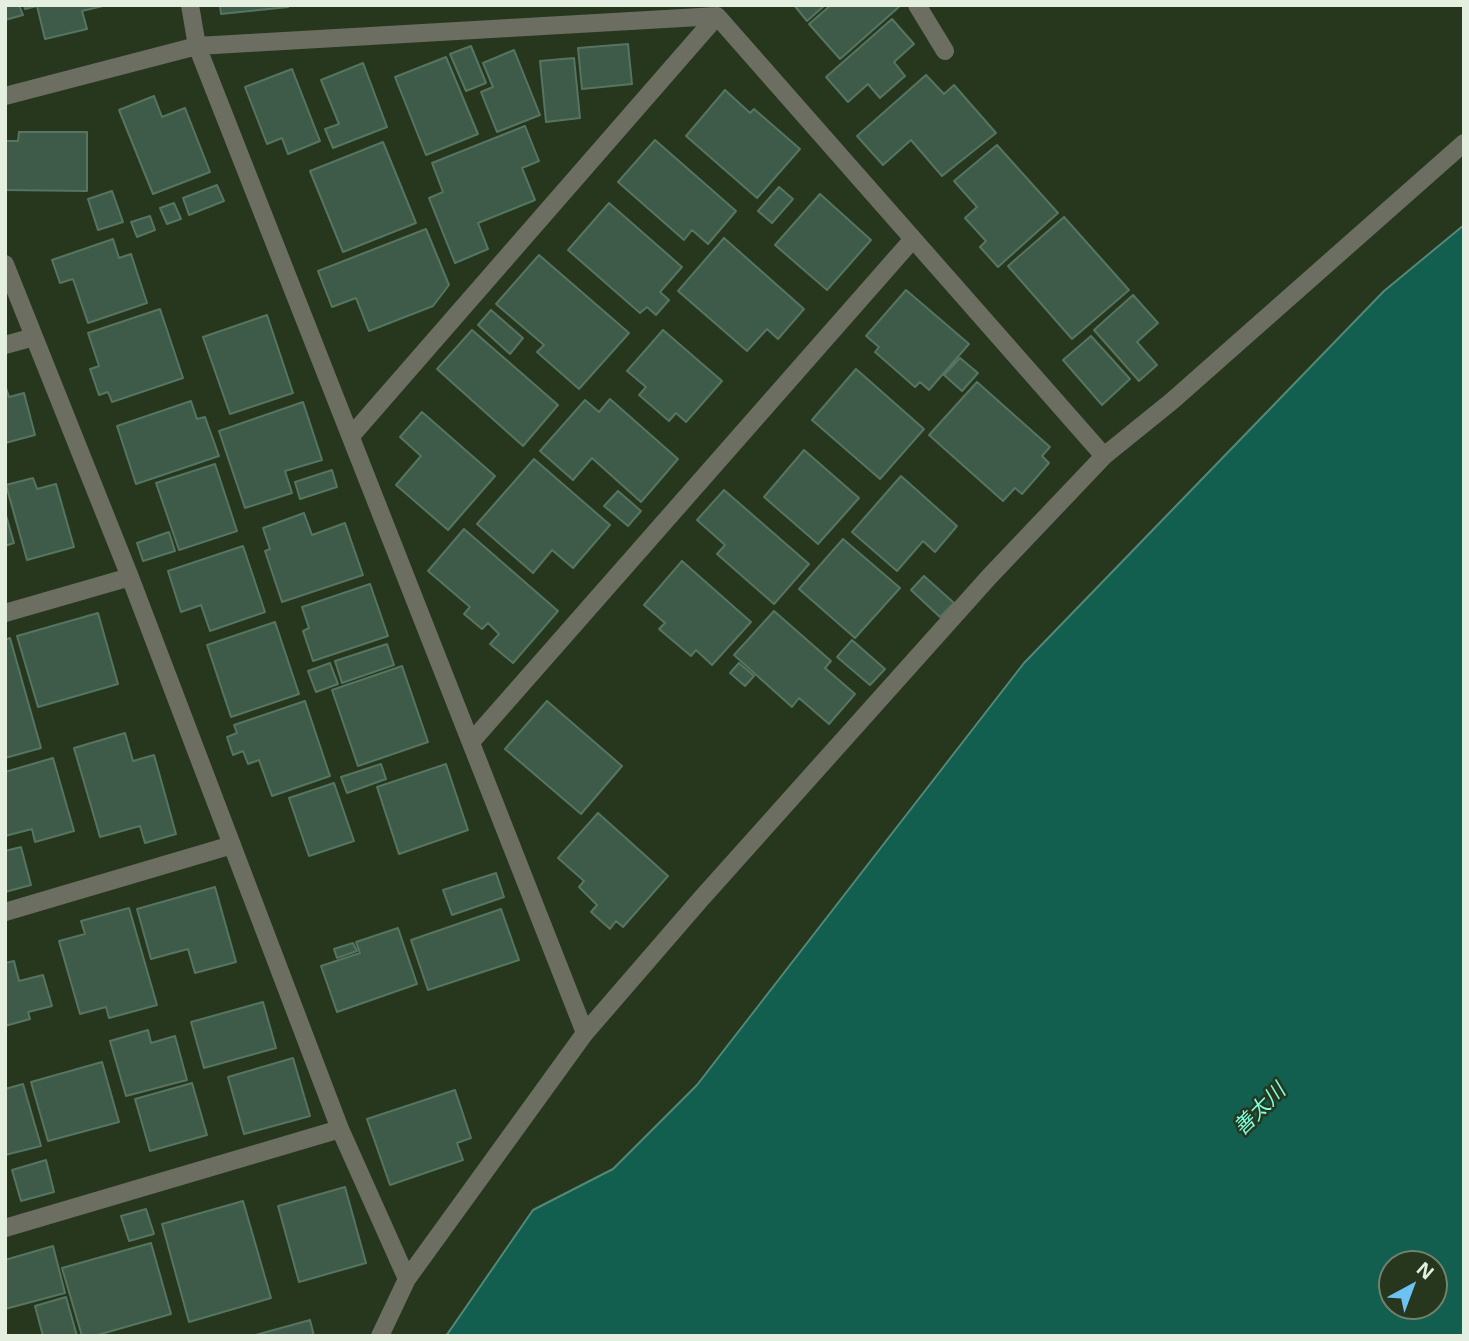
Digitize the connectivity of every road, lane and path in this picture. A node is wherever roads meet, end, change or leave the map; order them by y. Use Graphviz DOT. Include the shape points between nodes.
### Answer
graph roads {
  1 [pos="190,5"];
  2 [pos="917,5"];
  3 [pos="604,14"];
  4 [pos="717,16"];
  5 [pos="197,46"];
  6 [pos="945,51"];
  7 [pos="5,96"];
  8 [pos="1464,143"];
  9 [pos="913,239"];
  10 [pos="5,264"];
  11 [pos="34,337"];
  12 [pos="5,345"];
  13 [pos="351,436"];
  14 [pos="1104,456"];
  15 [pos="130,577"];
  16 [pos="5,613"];
  17 [pos="471,742"];
  18 [pos="232,845"];
  19 [pos="5,912"];
  20 [pos="585,1033"];
  21 [pos="340,1129"];
  22 [pos="5,1228"];
  23 [pos="407,1279"];
  24 [pos="380,1336"];
  1 -- 5 [label="street"];
  2 -- 6 [label="street"];
  3 -- 4 [label="street"];
  3 -- 5 [label="street"];
  4 -- 9 [label="street"];
  4 -- 13 [label="street"];
  5 -- 7 [label="street"];
  5 -- 13 [label="street"];
  8 -- 14 [label="street"];
  9 -- 14 [label="street"];
  9 -- 17 [label="street"];
  10 -- 11 [label="street"];
  11 -- 12 [label="street"];
  11 -- 15 [label="street"];
  13 -- 17 [label="street"];
  14 -- 20 [label="street" via="989,577"];
  15 -- 16 [label="street"];
  15 -- 18 [label="street"];
  17 -- 20 [label="street"];
  18 -- 19 [label="street"];
  18 -- 21 [label="street"];
  20 -- 23 [label="street"];
  21 -- 22 [label="street"];
  21 -- 23 [label="street"];
  23 -- 24 [label="street"];
}
